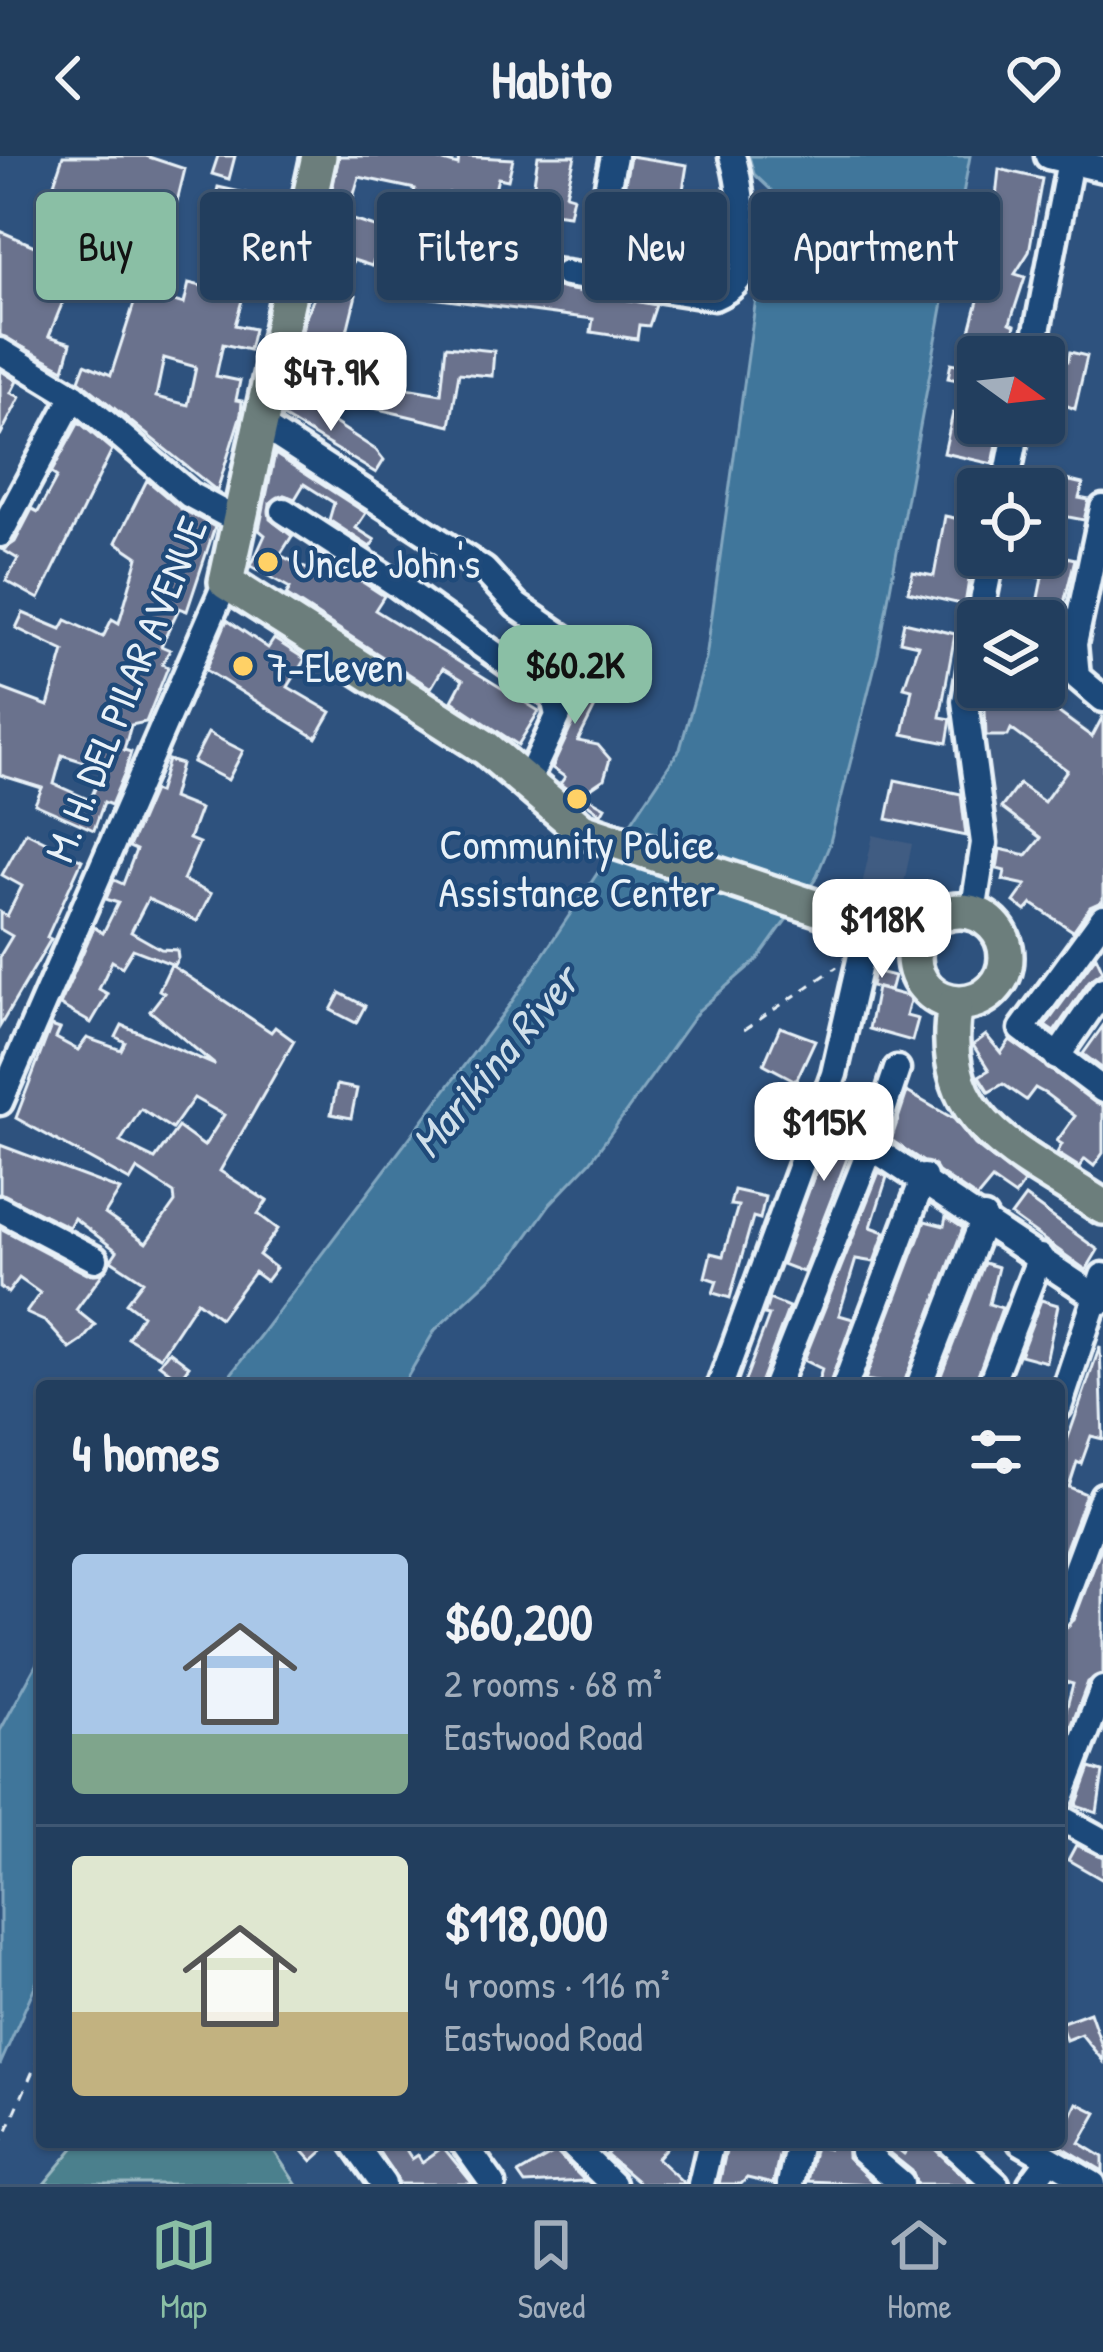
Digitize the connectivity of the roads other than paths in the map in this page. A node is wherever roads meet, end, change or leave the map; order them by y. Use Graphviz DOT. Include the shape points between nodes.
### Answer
graph roads {
  1 [pos="319,156"];
  2 [pos="614,156"];
  3 [pos="732,156"];
  4 [pos="1059,159"];
  5 [pos="1103,169"];
  6 [pos="608,185"];
  7 [pos="566,274"];
  8 [pos="1035,336"];
  9 [pos="0,351"];
  10 [pos="74,396"];
  11 [pos="264,427"];
  12 [pos="1103,508"];
  13 [pos="284,512"];
  14 [pos="242,523"];
  15 [pos="0,534"];
  16 [pos="226,582"];
  17 [pos="603,665"];
  18 [pos="1103,699"];
  19 [pos="965,708"];
  20 [pos="527,782"];
  21 [pos="973,913"];
  22 [pos="1103,918"];
  23 [pos="854,921"];
  24 [pos="916,941"];
  25 [pos="1103,990"];
  26 [pos="955,1004"];
  27 [pos="1057,1057"];
  28 [pos="897,1069"];
  29 [pos="1103,1090"];
  30 [pos="0,1102"];
  31 [pos="871,1147"];
  32 [pos="924,1177"];
  33 [pos="1103,1207"];
  34 [pos="0,1209"];
  35 [pos="984,1218"];
  36 [pos="1040,1257"];
  37 [pos="95,1259"];
  38 [pos="1099,1300"];
  39 [pos="722,1380"];
  40 [pos="778,1380"];
  41 [pos="847,1380"];
  42 [pos="922,1380"];
  43 [pos="992,1380"];
  44 [pos="1065,1391"];
  45 [pos="1103,1496"];
  46 [pos="1065,1598"];
  47 [pos="1103,1689"];
  48 [pos="1065,1787"];
  49 [pos="1065,1820"];
  50 [pos="1103,1841"];
  51 [pos="357,2148"];
  52 [pos="467,2148"];
  53 [pos="575,2148"];
  54 [pos="708,2148"];
  55 [pos="799,2148"];
  56 [pos="863,2148"];
  57 [pos="957,2148"];
  58 [pos="1030,2148"];
  59 [pos="1049,2160"];
  60 [pos="792,2183"];
  61 [pos="382,2184"];
  62 [pos="493,2184"];
  63 [pos="611,2184"];
  64 [pos="701,2184"];
  65 [pos="901,2184"];
  66 [pos="996,2184"];
  67 [pos="1030,2184"];
  68 [pos="1093,2184"];
  1 -- 11 [label="main road, M. H. DEL PILAR AVENUE"];
  2 -- 6 [label="street"];
  3 -- 7 [label="street" via="742,273 730,289 714,297"];
  4 -- 5 [label="street"];
  4 -- 8 [label="street"];
  9 -- 10 [label="street"];
  10 -- 14 [label="street" via="190,495"];
  10 -- 15 [label="street"];
  11 -- 14 [label="main road, M. H. DEL PILAR AVENUE"];
  11 -- 17 [label="street" via="484,571 517,606"];
  12 -- 18 [label="street" via="1074,644 1077,677"];
  13 -- 20 [label="street" via="554,697 558,716"];
  14 -- 16 [label="main road, M. H. DEL PILAR AVENUE"];
  16 -- 20 [label="main road"];
  16 -- 30 [label="street, M. H. DEL PILAR AVENUE"];
  19 -- 21 [label="street" via="984,843"];
  20 -- 23 [label="main road" via="572,824 605,840"];
  21 -- 24 [label="main road" via="940,916"];
  21 -- 26 [label="main road" via="1000,934 1004,969 983,997"];
  22 -- 27 [label="street" via="1022,1029"];
  23 -- 24 [label="main road"];
  23 -- 39 [label="street" via="834,1074"];
  24 -- 26 [label="main road" via="919,979"];
  25 -- 27 [label="street"];
  26 -- 33 [label="main road" via="948,1051 968,1106 994,1133"];
  27 -- 29 [label="street"];
  28 -- 31 [label="street"];
  31 -- 32 [label="street"];
  31 -- 40 [label="street"];
  32 -- 35 [label="street"];
  32 -- 41 [label="street"];
  34 -- 37 [label="street"];
  35 -- 36 [label="street"];
  35 -- 42 [label="street"];
  36 -- 38 [label="street"];
  36 -- 43 [label="street"];
  38 -- 44 [label="street"];
  45 -- 46 [label="street"];
  47 -- 48 [label="street"];
  49 -- 50 [label="street"];
  51 -- 61 [label="street"];
  52 -- 62 [label="street"];
  53 -- 63 [label="street"];
  54 -- 64 [label="street"];
  55 -- 60 [label="street"];
  56 -- 65 [label="street"];
  57 -- 66 [label="street"];
  58 -- 59 [label="street"];
  59 -- 67 [label="street"];
  59 -- 68 [label="street"];
}
